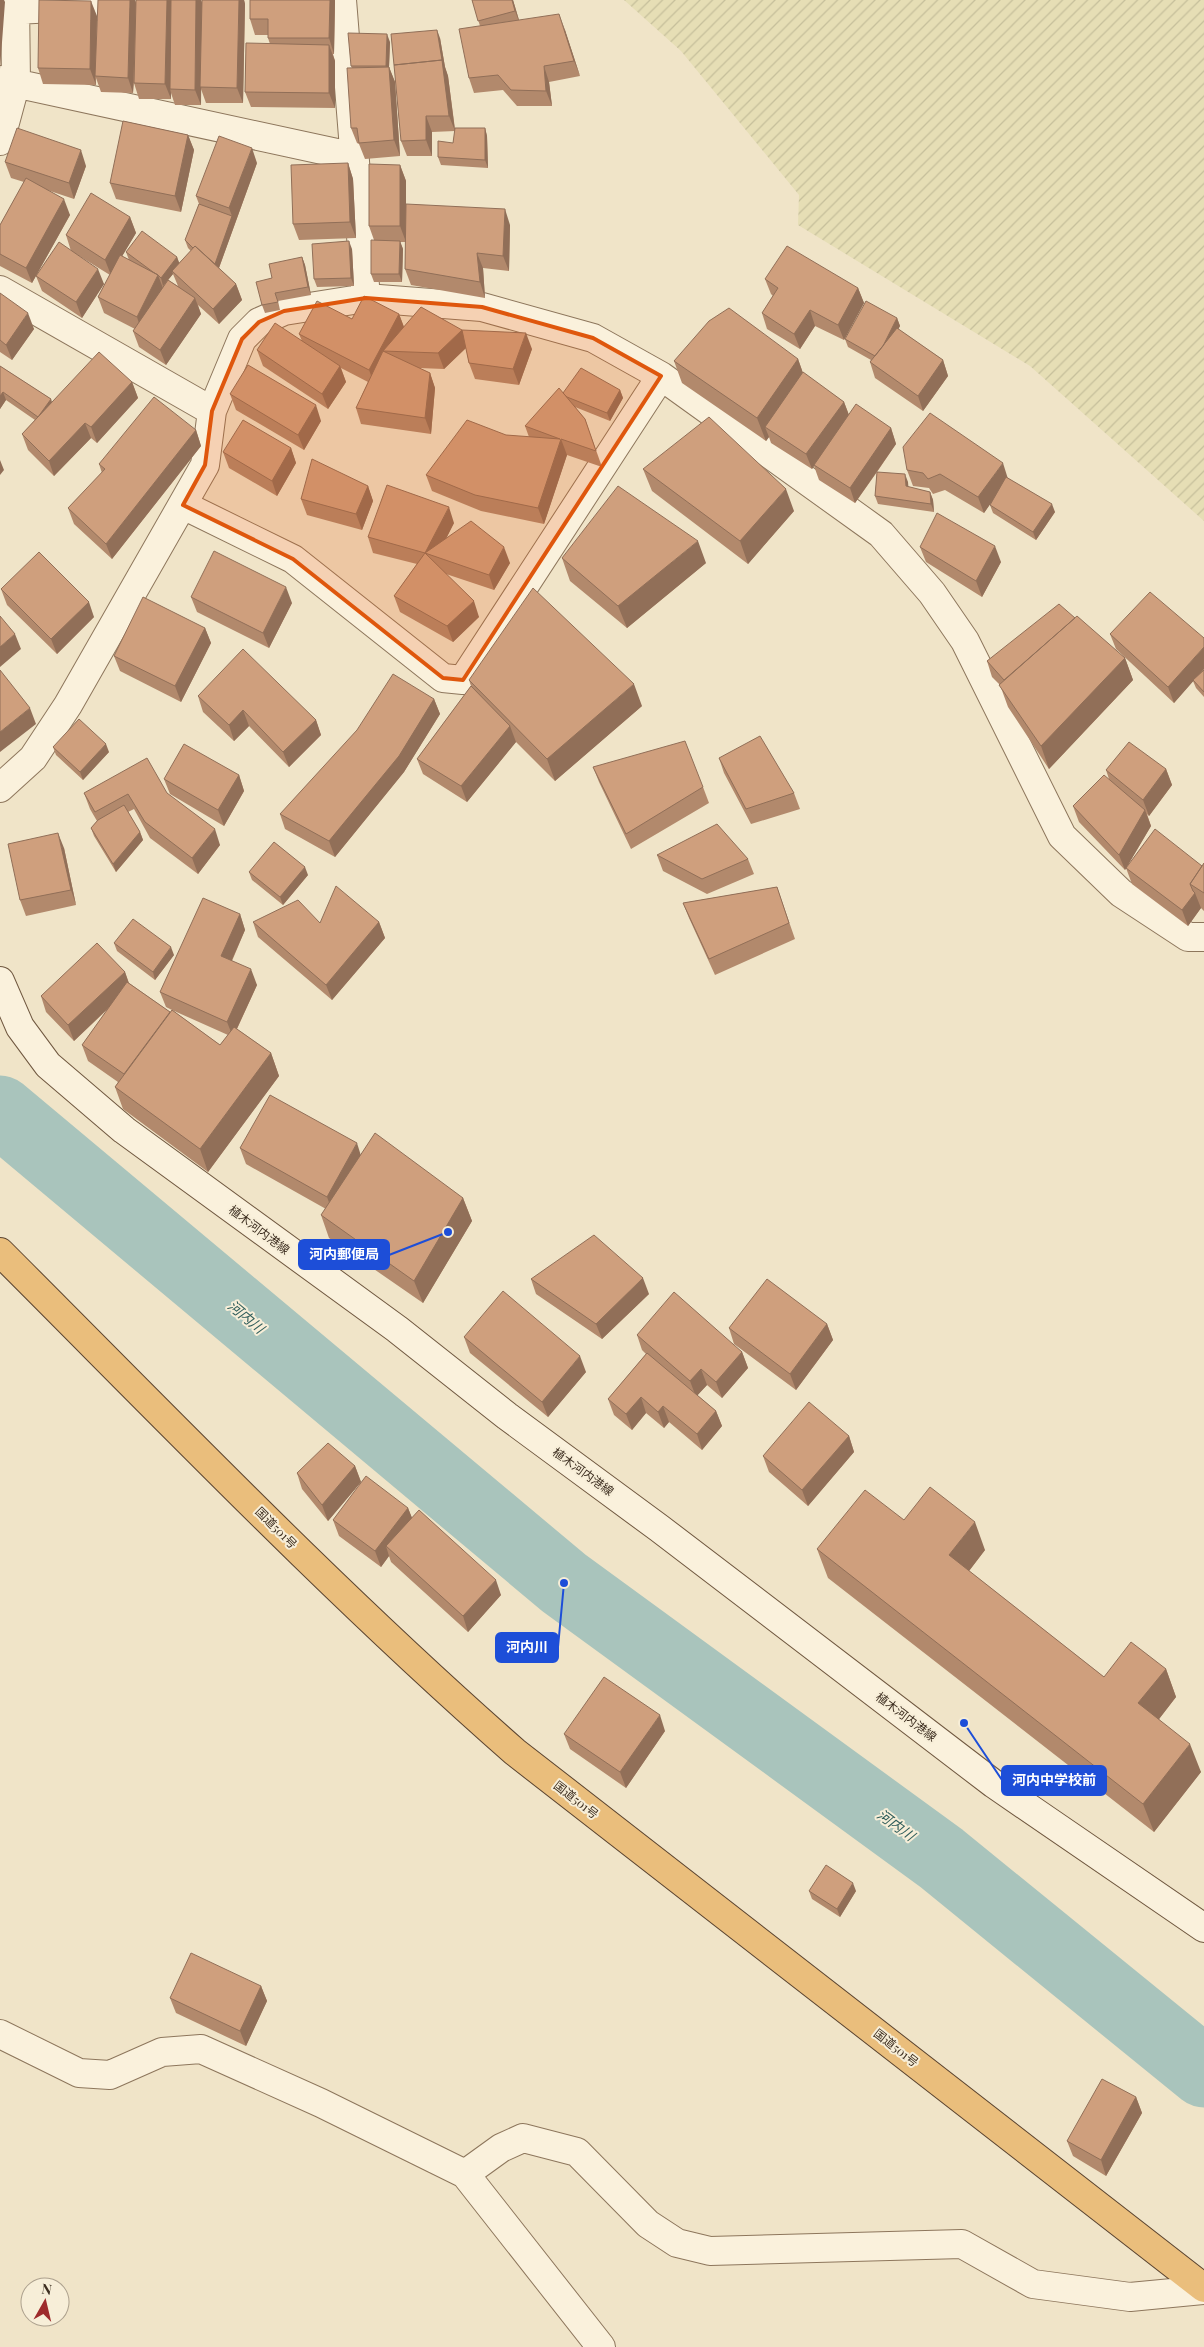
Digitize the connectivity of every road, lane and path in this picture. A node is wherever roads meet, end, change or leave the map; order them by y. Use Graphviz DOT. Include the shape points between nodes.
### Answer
graph roads {
  1 [pos="98,0"];
  2 [pos="342,0"];
  3 [pos="15,5"];
  4 [pos="8,81"];
  5 [pos="0,141"];
  6 [pos="355,157"];
  7 [pos="0,290"];
  8 [pos="366,298"];
  9 [pos="661,376"];
  10 [pos="212,411"];
  11 [pos="182,505"];
  12 [pos="0,788"];
  13 [pos="1204,937"];
  14 [pos="0,981"];
  15 [pos="0,1252"];
  16 [pos="1204,1928"];
  17 [pos="0,2034"];
  18 [pos="465,2174"];
  19 [pos="1204,2289"];
  20 [pos="601,2347"];
  1 -- 3 [label="street" via="95,6"];
  2 -- 6 [label="street"];
  3 -- 4 [label="street"];
  4 -- 5 [label="street"];
  4 -- 6 [label="street"];
  6 -- 8 [label="street"];
  7 -- 10 [label="street"];
  8 -- 9 [label="street" via="482,308 593,338"];
  8 -- 10 [label="street" via="284,311 259,322 242,339"];
  9 -- 11 [label="street" via="462,680 443,678 292,559"];
  9 -- 13 [label="street" via="881,534 932,593 965,641 1062,836 1121,894 1188,937"];
  10 -- 11 [label="street" via="206,465"];
  11 -- 12 [label="street" via="68,705 33,758"];
  14 -- 16 [label="street, 植木河内港線" via="20,1027 48,1065 124,1130 397,1329 507,1416 994,1784"];
  15 -- 19 [label="highway, 国道501号" via="284,1537 428,1676 515,1752"];
  17 -- 18 [label="street" via="79,2073 110,2075 162,2052 201,2048"];
  18 -- 19 [label="street" via="501,2148 523,2138 577,2152 648,2224 677,2243 710,2251 962,2244 1033,2284 1130,2296"];
  18 -- 20 [label="street"];
}
